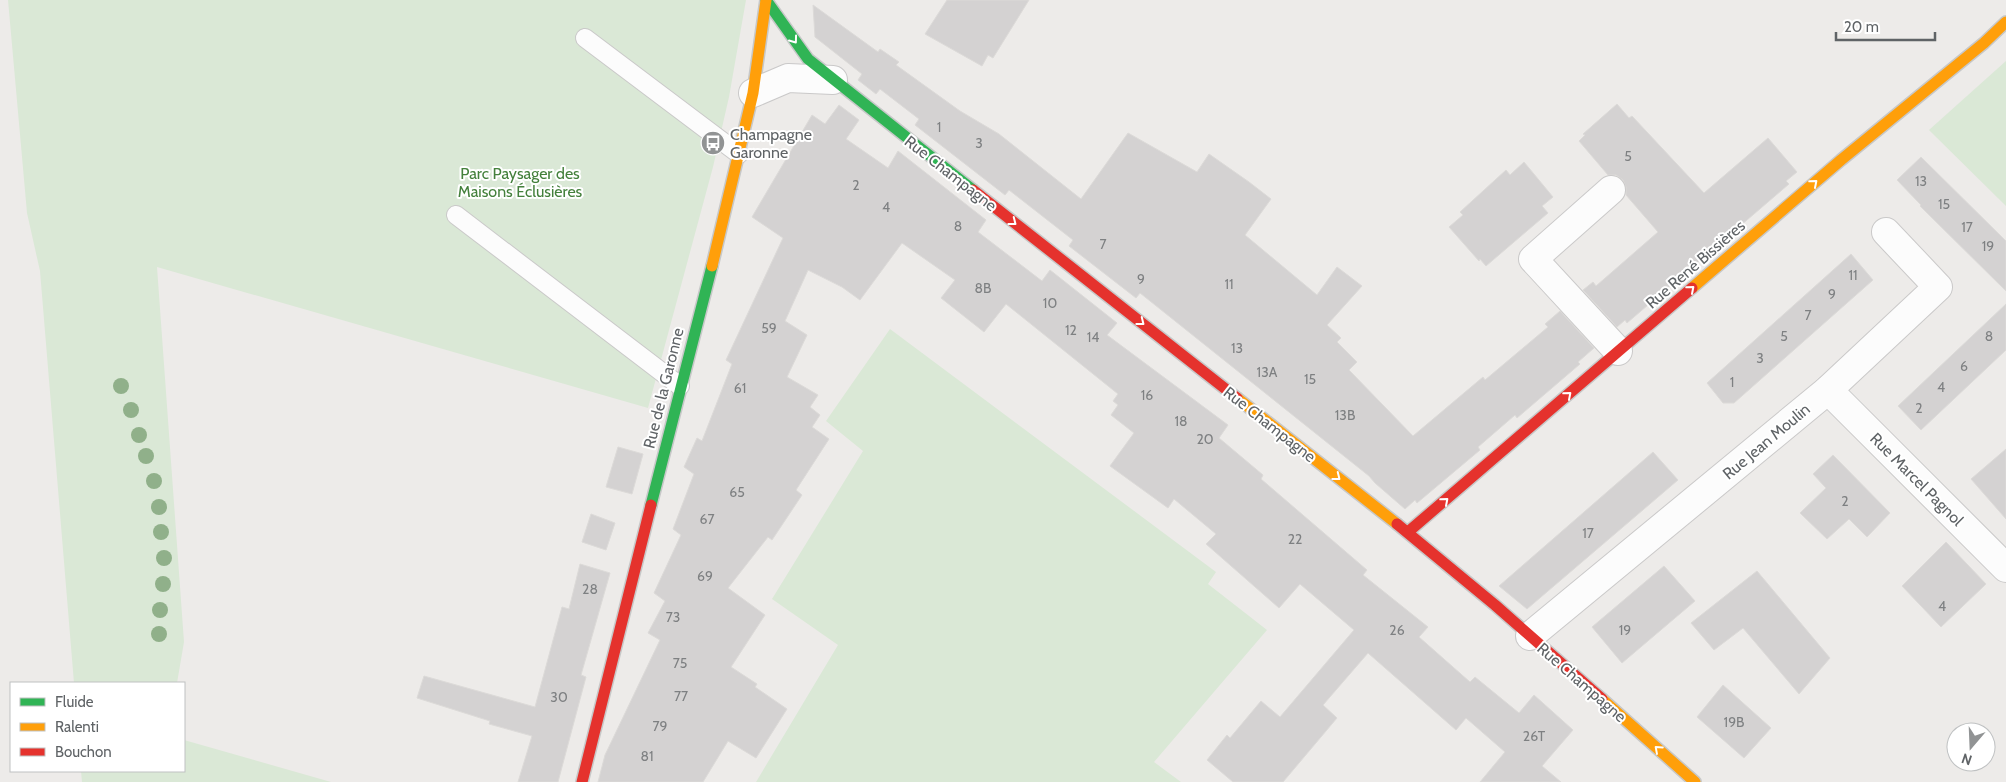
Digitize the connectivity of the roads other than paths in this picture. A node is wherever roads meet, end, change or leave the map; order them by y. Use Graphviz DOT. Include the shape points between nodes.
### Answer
graph roads {
  1 [pos="766,0"];
  2 [pos="2006,22"];
  3 [pos="585,38"];
  4 [pos="833,80"];
  5 [pos="752,92"];
  6 [pos="739,154"];
  7 [pos="1611,190"];
  8 [pos="456,215"];
  9 [pos="1886,232"];
  10 [pos="1618,351"];
  11 [pos="680,386"];
  12 [pos="1828,390"];
  13 [pos="1408,532"];
  14 [pos="2006,568"];
  15 [pos="1530,636"];
  16 [pos="582,782"];
  17 [pos="1695,782"];
  1 -- 4 [label="street, Rue Champagne, one-way" via="808,59"];
  1 -- 5 [label="street, Rue de la Garonne"];
  10 -- 2 [label="street, Rue René Bissières, one-way"];
  3 -- 6 [label="lane"];
  4 -- 5 [label="street" via="788,78"];
  4 -- 13 [label="street, Rue Champagne, one-way"];
  5 -- 6 [label="street, Rue de la Garonne"];
  6 -- 11 [label="street, Rue de la Garonne"];
  7 -- 10 [label="street" via="1533,259"];
  8 -- 11 [label="lane"];
  9 -- 12 [label="street, Rue Jean Moulin" via="1938,287"];
  13 -- 10 [label="street, Rue René Bissières, one-way"];
  11 -- 16 [label="street, Rue de la Garonne"];
  12 -- 14 [label="street, Rue Marcel Pagnol"];
  12 -- 15 [label="street, Rue Jean Moulin"];
  13 -- 15 [label="street, Rue Champagne"];
  17 -- 15 [label="street, Rue Champagne, one-way"];
}
